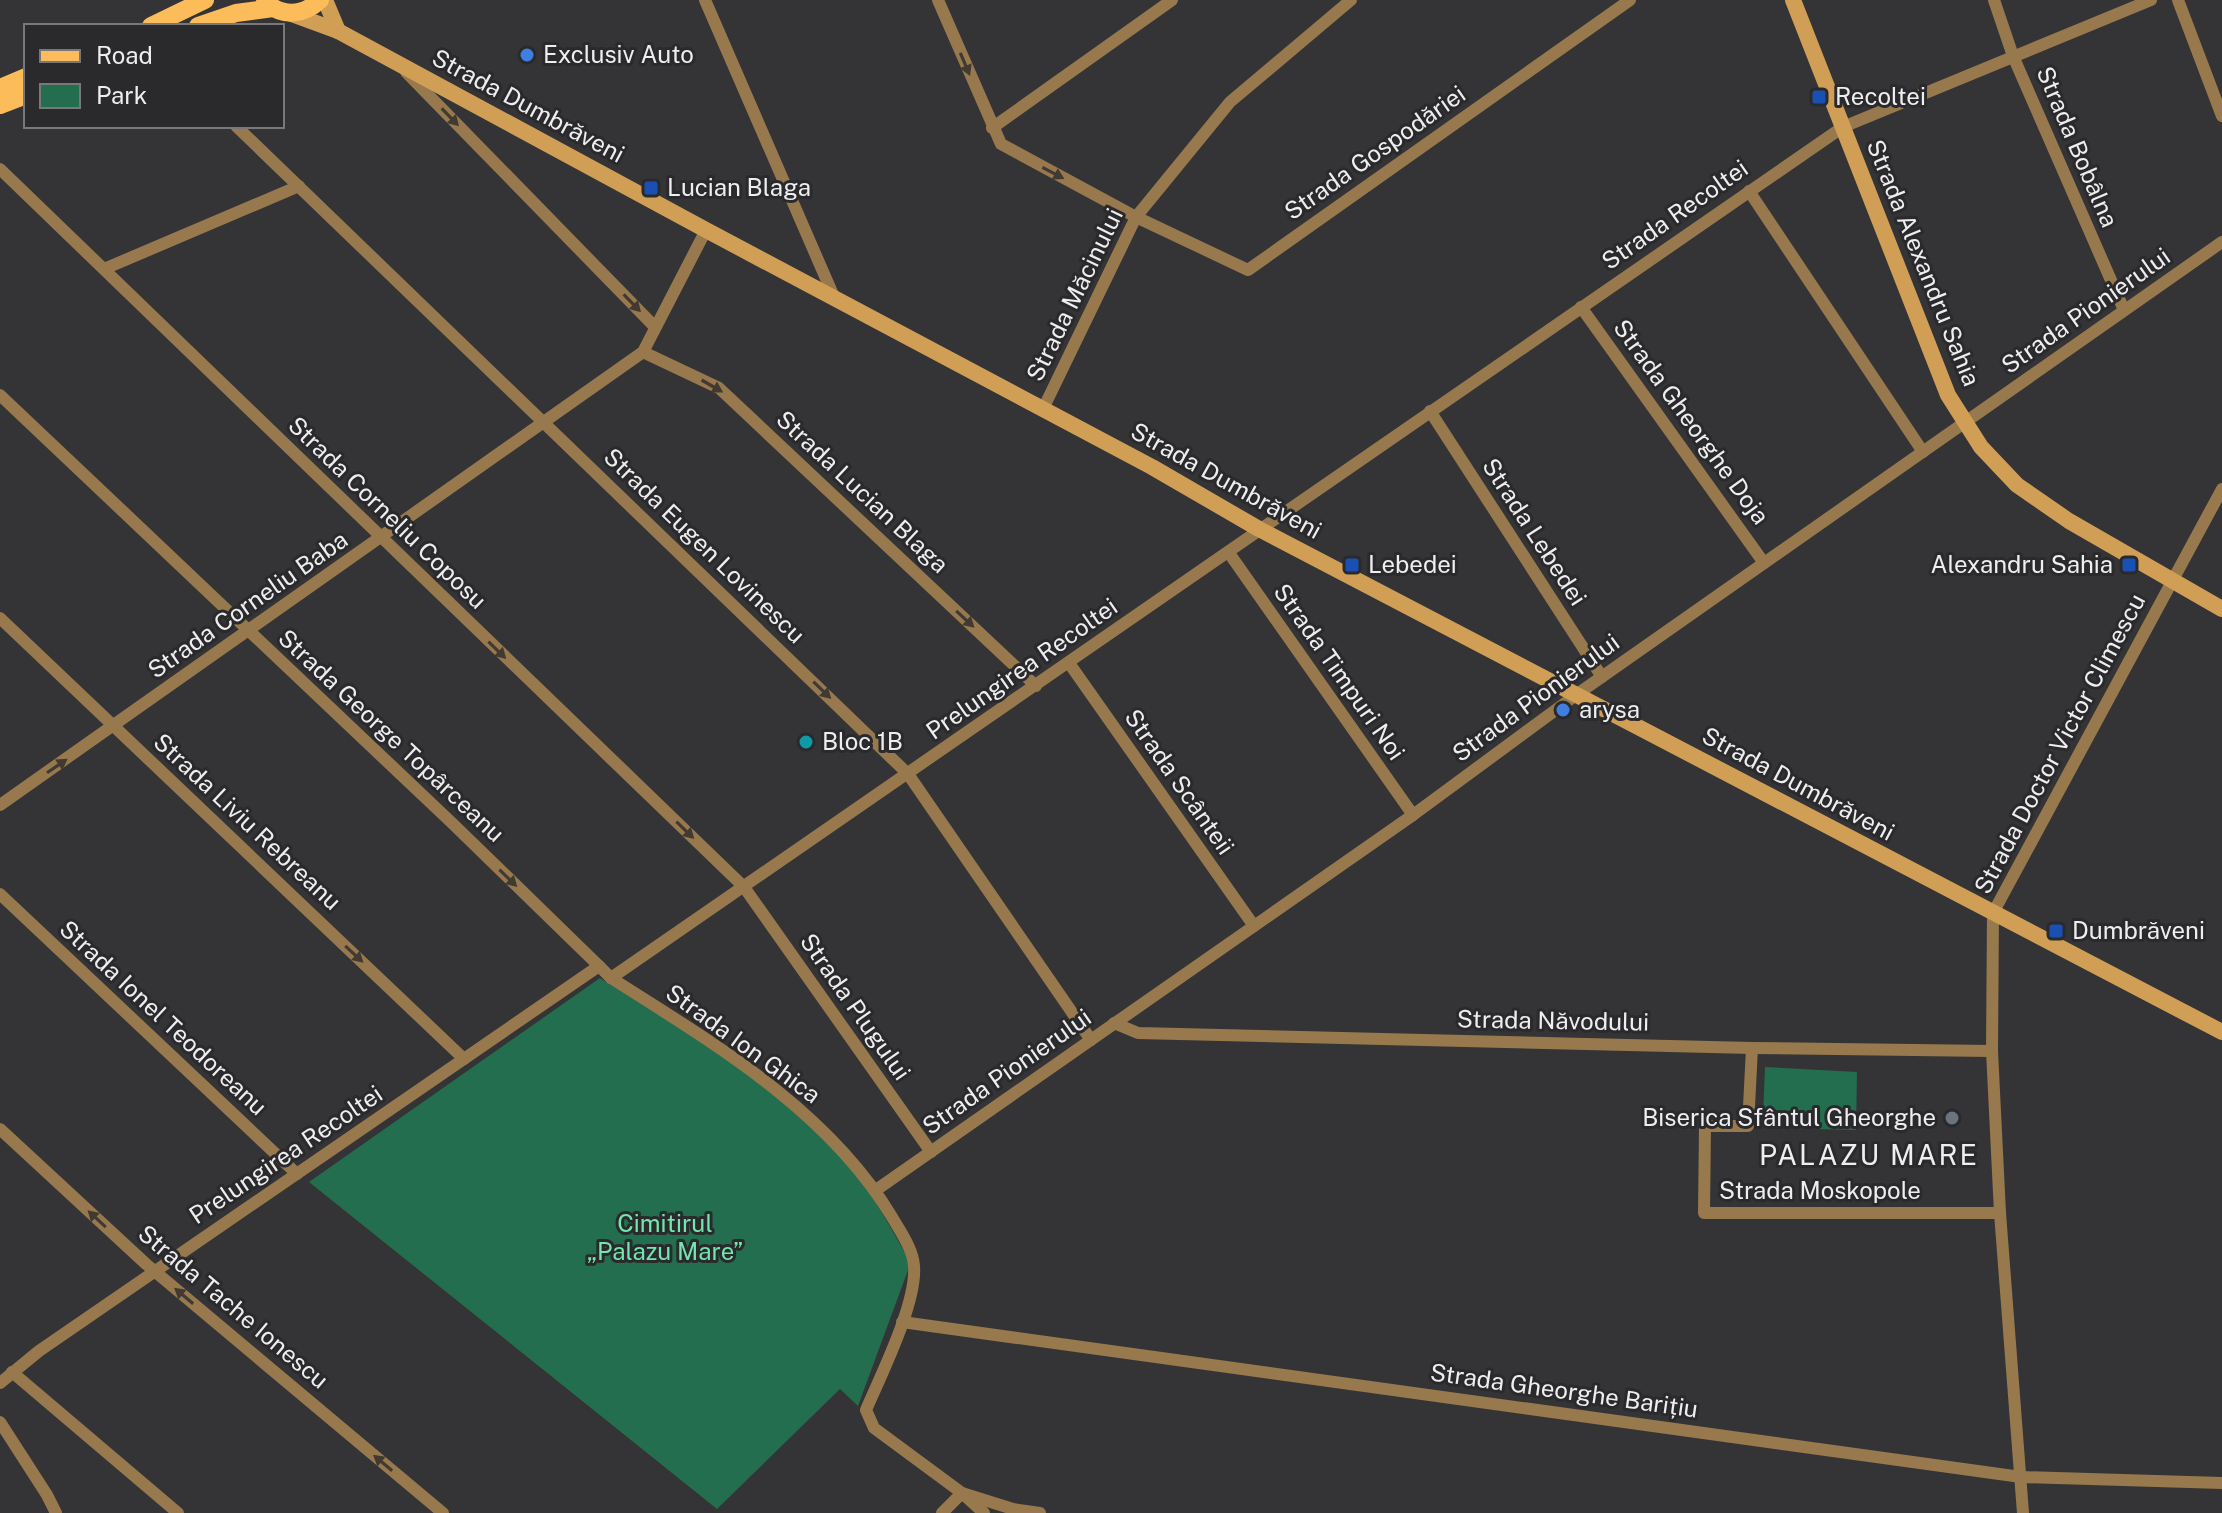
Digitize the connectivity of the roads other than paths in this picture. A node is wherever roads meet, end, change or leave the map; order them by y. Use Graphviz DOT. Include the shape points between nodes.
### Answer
graph roads {
  1 [pos="205,0"];
  2 [pos="322,0"];
  3 [pos="705,0"];
  4 [pos="938,0"];
  5 [pos="1171,0"];
  6 [pos="1351,0"];
  7 [pos="1630,0"];
  8 [pos="1793,0"];
  9 [pos="1994,0"];
  10 [pos="2151,0"];
  11 [pos="2178,0"];
  12 [pos="275,7"];
  13 [pos="155,24"];
  14 [pos="204,24"];
  15 [pos="338,31"];
  16 [pos="2013,56"];
  17 [pos="395,62"];
  18 [pos="24,78"];
  19 [pos="0,88"];
  20 [pos="24,96"];
  21 [pos="0,105"];
  22 [pos="2222,116"];
  23 [pos="1843,127"];
  24 [pos="238,128"];
  25 [pos="992,128"];
  26 [pos="0,169"];
  27 [pos="299,186"];
  28 [pos="1749,191"];
  29 [pos="1136,217"];
  30 [pos="706,230"];
  31 [pos="2222,242"];
  32 [pos="104,269"];
  33 [pos="834,297"];
  34 [pos="1581,307"];
  35 [pos="2124,310"];
  36 [pos="655,327"];
  37 [pos="643,352"];
  38 [pos="0,395"];
  39 [pos="1043,409"];
  40 [pos="1430,411"];
  41 [pos="544,421"];
  42 [pos="1964,423"];
  43 [pos="1923,452"];
  44 [pos="2222,489"];
  45 [pos="1259,529"];
  46 [pos="381,538"];
  47 [pos="1229,553"];
  48 [pos="1764,563"];
  49 [pos="2172,582"];
  50 [pos="2222,609"];
  51 [pos="0,618"];
  52 [pos="249,631"];
  53 [pos="1069,663"];
  54 [pos="1602,677"];
  55 [pos="1036,686"];
  56 [pos="1576,695"];
  57 [pos="114,727"];
  58 [pos="908,774"];
  59 [pos="0,805"];
  60 [pos="1413,815"];
  61 [pos="744,887"];
  62 [pos="0,894"];
  63 [pos="1993,913"];
  64 [pos="1254,926"];
  65 [pos="599,966"];
  66 [pos="611,978"];
  67 [pos="1114,1023"];
  68 [pos="2222,1032"];
  69 [pos="1091,1040"];
  70 [pos="1752,1048"];
  71 [pos="1992,1051"];
  72 [pos="464,1059"];
  73 [pos="0,1129"];
  74 [pos="931,1152"];
  75 [pos="297,1174"];
  76 [pos="876,1190"];
  77 [pos="2000,1213"];
  78 [pos="155,1271"];
  79 [pos="902,1322"];
  80 [pos="12,1372"];
  81 [pos="0,1383"];
  82 [pos="0,1422"];
  83 [pos="2021,1477"];
  84 [pos="2222,1483"];
  85 [pos="962,1493"];
  86 [pos="56,1513"];
  87 [pos="178,1513"];
  88 [pos="443,1513"];
  89 [pos="942,1513"];
  90 [pos="984,1513"];
  91 [pos="1040,1513"];
  92 [pos="2023,1513"];
  1 -- 13 [label="main road"];
  2 -- 12 [label="main road" via="306,11"];
  2 -- 15 [label="street"];
  3 -- 33 [label="street"];
  4 -- 25 [label="street, one-way"];
  5 -- 25 [label="street"];
  6 -- 29 [label="street, Strada Măcinului" via="1230,102"];
  7 -- 29 [label="street, Strada Gospodăriei" via="1248,270"];
  8 -- 23 [label="street, Strada Alexandru Sahia"];
  9 -- 16 [label="street, Strada Bobâlna"];
  10 -- 16 [label="street, Strada Recoltei"];
  11 -- 22 [label="street"];
  12 -- 14 [label="main road"];
  12 -- 15 [label="street, Strada Dumbrăveni"];
  15 -- 17 [label="street, Strada Dumbrăveni"];
  16 -- 23 [label="street, Strada Recoltei"];
  16 -- 35 [label="street, Strada Bobâlna"];
  17 -- 30 [label="street, Strada Dumbrăveni"];
  17 -- 36 [label="street, one-way"];
  18 -- 19 [label="main road"];
  20 -- 21 [label="main road"];
  23 -- 28 [label="street, Strada Recoltei"];
  23 -- 42 [label="street, Strada Alexandru Sahia" via="1948,395"];
  24 -- 27 [label="street, Strada Eugen Lovinescu"];
  25 -- 29 [label="street, one-way" via="1001,144"];
  26 -- 32 [label="street, Strada Corneliu Coposu"];
  27 -- 32 [label="street"];
  27 -- 41 [label="street, Strada Eugen Lovinescu"];
  28 -- 34 [label="street, Strada Recoltei"];
  28 -- 43 [label="street"];
  29 -- 39 [label="street, Strada Măcinului"];
  30 -- 33 [label="street, Strada Dumbrăveni"];
  30 -- 36 [label="street, Strada Corneliu Baba"];
  31 -- 35 [label="street, Strada Pionierului"];
  32 -- 46 [label="street, Strada Corneliu Coposu"];
  33 -- 39 [label="street, Strada Dumbrăveni"];
  34 -- 40 [label="street, Strada Recoltei"];
  34 -- 48 [label="street, Strada Gheorghe Doja"];
  35 -- 42 [label="street, Strada Pionierului"];
  36 -- 37 [label="street, Strada Corneliu Baba"];
  37 -- 41 [label="street, Strada Corneliu Baba"];
  37 -- 55 [label="street, Strada Lucian Blaga, one-way" via="719,388"];
  38 -- 52 [label="street, Strada George Topârceanu"];
  39 -- 45 [label="street, Strada Dumbrăveni"];
  40 -- 45 [label="street, Strada Recoltei"];
  40 -- 54 [label="street, Strada Lebedei"];
  41 -- 46 [label="street, Strada Corneliu Baba"];
  41 -- 58 [label="street, Strada Eugen Lovinescu, one-way"];
  42 -- 43 [label="street, Strada Pionierului"];
  42 -- 49 [label="street, Strada Alexandru Sahia" via="2017,485"];
  43 -- 48 [label="street, Strada Pionierului"];
  44 -- 49 [label="street, Strada Doctor Victor Climescu"];
  45 -- 47 [label="street, Prelungirea Recoltei"];
  45 -- 56 [label="street, Strada Dumbrăveni"];
  46 -- 52 [label="street, Strada Corneliu Baba"];
  46 -- 61 [label="street, Strada Corneliu Coposu, one-way"];
  47 -- 53 [label="street, Prelungirea Recoltei"];
  47 -- 60 [label="street, Strada Timpuri Noi"];
  48 -- 54 [label="street, Strada Pionierului"];
  49 -- 50 [label="street, Strada Alexandru Sahia"];
  49 -- 63 [label="street, Strada Doctor Victor Climescu"];
  51 -- 57 [label="street, Strada Liviu Rebreanu"];
  52 -- 57 [label="street, Strada Corneliu Baba"];
  52 -- 65 [label="street, Strada George Topârceanu, one-way"];
  53 -- 55 [label="street, Prelungirea Recoltei"];
  53 -- 64 [label="street, Strada Scânteii"];
  54 -- 56 [label="street, Strada Pionierului"];
  55 -- 58 [label="street, Prelungirea Recoltei"];
  56 -- 60 [label="street, Strada Pionierului"];
  56 -- 63 [label="street, Strada Dumbrăveni"];
  59 -- 57 [label="street, Strada Corneliu Baba, one-way"];
  57 -- 72 [label="street, Strada Liviu Rebreanu, one-way"];
  58 -- 61 [label="street, Prelungirea Recoltei"];
  58 -- 69 [label="street, Strada Eugen Lovinescu"];
  60 -- 64 [label="street, Strada Pionierului"];
  61 -- 66 [label="street, Prelungirea Recoltei"];
  61 -- 74 [label="street, Strada Plugului"];
  62 -- 75 [label="street, Strada Ionel Teodoreanu"];
  63 -- 68 [label="street, Strada Dumbrăveni"];
  63 -- 71 [label="street, Strada Doctor Victor Climescu"];
  64 -- 67 [label="street, Strada Pionierului"];
  65 -- 66 [label="street, Strada George Topârceanu"];
  65 -- 72 [label="street, Prelungirea Recoltei"];
  66 -- 76 [label="street, Strada Ion Ghica" via="756,1075 822,1131"];
  67 -- 69 [label="street, Strada Pionierului"];
  67 -- 70 [label="street, Strada Năvodului" via="1138,1033"];
  69 -- 74 [label="street, Strada Pionierului"];
  70 -- 71 [label="street, Strada Năvodului"];
  70 -- 77 [label="street, Strada Moskopole" via="1748,1126 1705,1126 1704,1213"];
  71 -- 77 [label="street, Strada Doctor Victor Climescu"];
  72 -- 75 [label="street, Prelungirea Recoltei"];
  78 -- 73 [label="street, Strada Tache Ionescu, one-way"];
  74 -- 76 [label="street, Strada Pionierului"];
  75 -- 78 [label="street, Prelungirea Recoltei"];
  76 -- 79 [label="street, Strada Ion Ghica" via="914,1266"];
  77 -- 83 [label="street, Strada Doctor Victor Climescu"];
  78 -- 80 [label="street, Prelungirea Recoltei"];
  88 -- 78 [label="street, Strada Tache Ionescu, one-way"];
  79 -- 83 [label="street, Strada Gheorghe Barițiu"];
  79 -- 85 [label="street, Strada Ion Ghica" via="866,1410 874,1428"];
  80 -- 81 [label="street, Prelungirea Recoltei"];
  80 -- 87 [label="street"];
  82 -- 86 [label="street"];
  83 -- 84 [label="street, Strada Gheorghe Barițiu"];
  83 -- 92 [label="street, Strada Doctor Victor Climescu"];
  85 -- 89 [label="street"];
  85 -- 90 [label="street"];
  85 -- 91 [label="street"];
}
